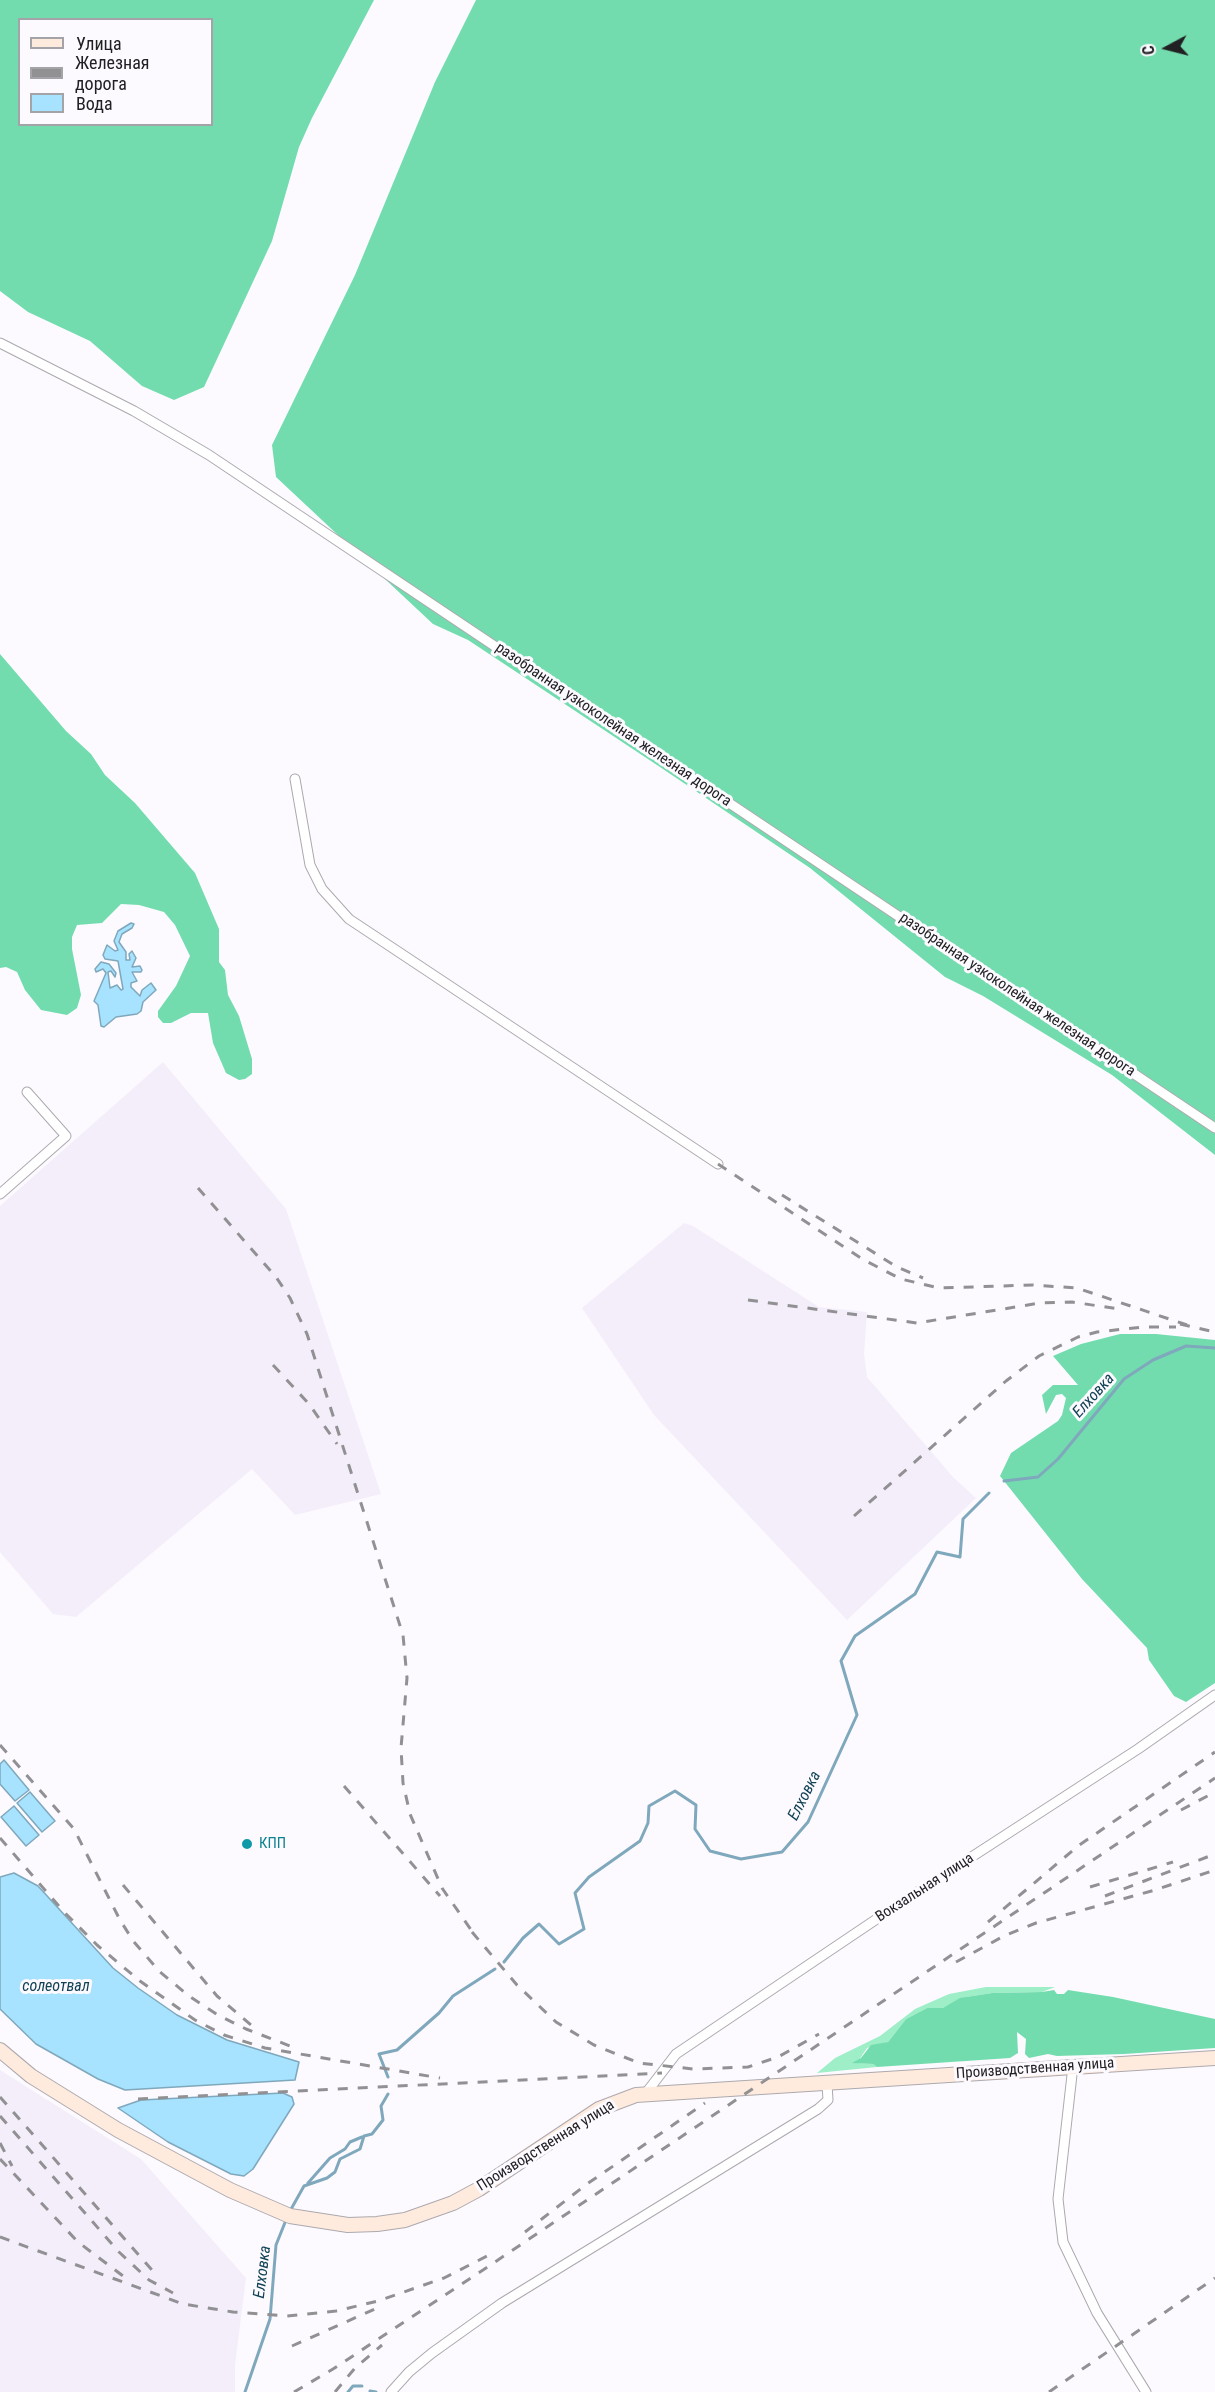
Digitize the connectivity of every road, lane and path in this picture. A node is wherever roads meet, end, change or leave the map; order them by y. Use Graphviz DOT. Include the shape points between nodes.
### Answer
graph roads {
  1 [pos="0,343"];
  2 [pos="295,778"];
  3 [pos="27,1092"];
  4 [pos="1215,1128"];
  5 [pos="718,1164"];
  6 [pos="0,1194"];
  7 [pos="1215,1695"];
  8 [pos="0,2050"];
  9 [pos="1215,2058"];
  10 [pos="1073,2066"];
  11 [pos="826,2084"];
  12 [pos="646,2093"];
  13 [pos="391,2392"];
  14 [pos="1146,2392"];
  1 -- 4 [label="street, разобранная узкоколейная железная дорога" via="125,406 209,455"];
  2 -- 5 [label="street" via="310,865 322,889 340,910"];
  3 -- 6 [label="street" via="66,1136"];
  7 -- 12 [label="street, Вокзальная улица" via="676,2054"];
  8 -- 12 [label="main road, Производственная улица" via="58,2093 164,2157 277,2211 333,2224 377,2224 422,2215 479,2189 600,2109"];
  9 -- 10 [label="main road, Производственная улица"];
  10 -- 11 [label="main road, Производственная улица"];
  10 -- 14 [label="street" via="1058,2199 1063,2242 1097,2313"];
  11 -- 12 [label="main road, Производственная улица"];
  11 -- 13 [label="street" via="828,2100 818,2109 502,2303 417,2366"];
}
